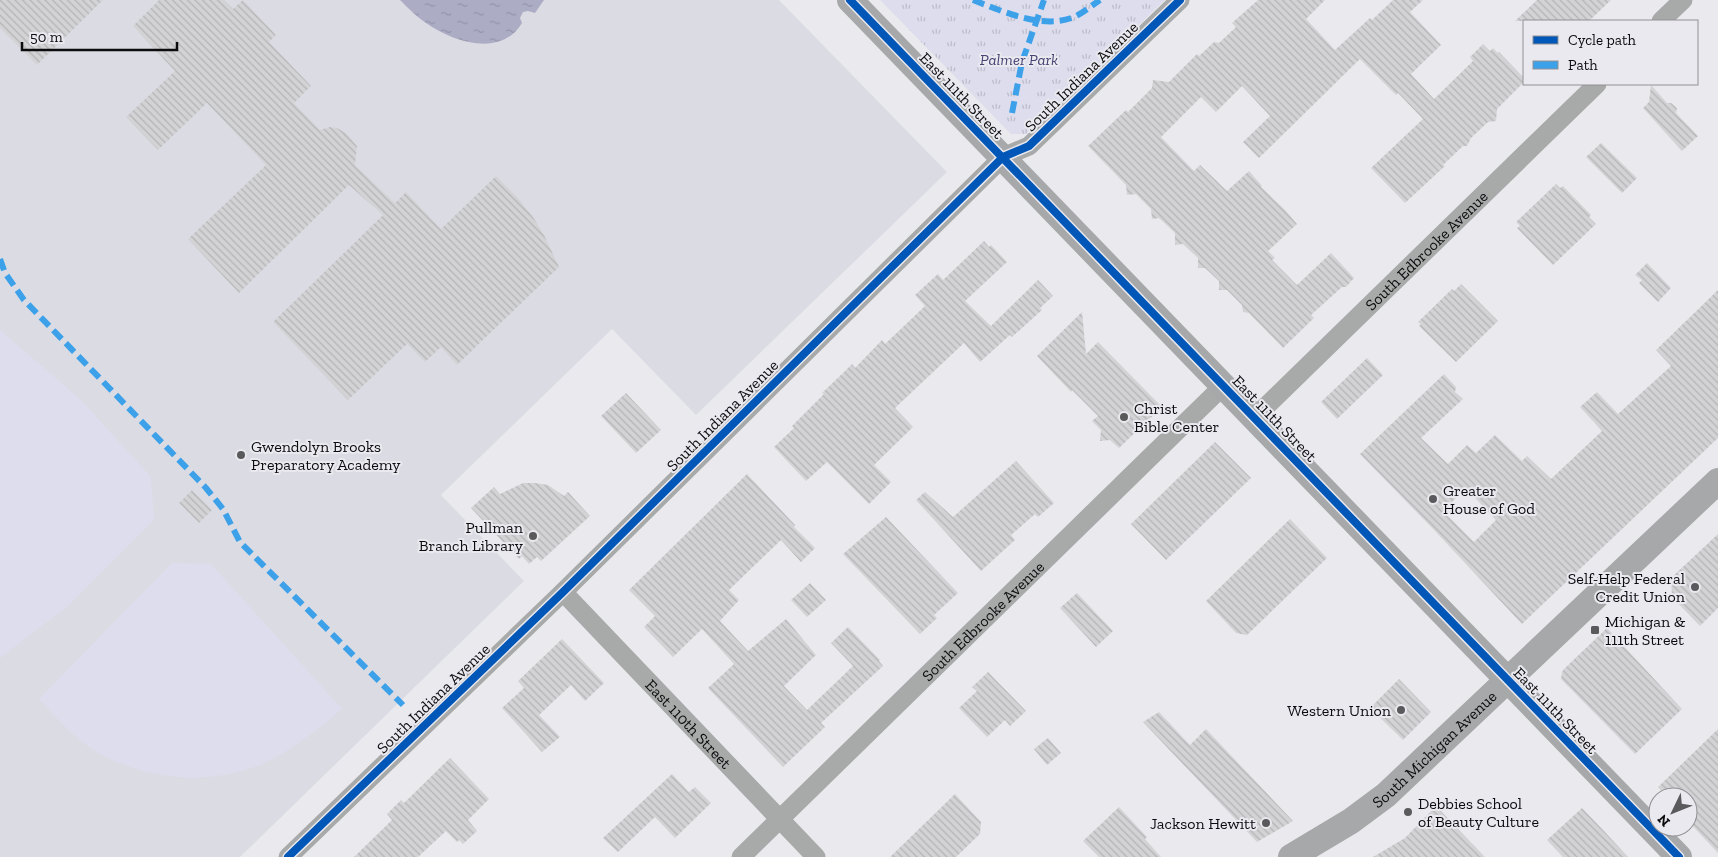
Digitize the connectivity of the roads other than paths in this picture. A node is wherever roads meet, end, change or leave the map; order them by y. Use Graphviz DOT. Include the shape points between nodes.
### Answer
graph roads {
  1 [pos="850,0"];
  2 [pos="1180,0"];
  3 [pos="1683,0"];
  4 [pos="1663,20"];
  5 [pos="1596,85"];
  6 [pos="1003,157"];
  7 [pos="1224,385"];
  8 [pos="1254,417"];
  9 [pos="1718,481"];
  10 [pos="563,592"];
  11 [pos="1508,680"];
  12 [pos="780,819"];
  13 [pos="288,857"];
  14 [pos="741,857"];
  15 [pos="816,857"];
  16 [pos="1291,857"];
  17 [pos="1679,857"];
  1 -- 6 [label="main road, East 111th Street"];
  2 -- 6 [label="street, South Indiana Avenue" via="1029,146"];
  3 -- 4 [label="street"];
  5 -- 8 [label="street, South Edbrooke Avenue"];
  6 -- 7 [label="main road, East 111th Street"];
  6 -- 10 [label="street, South Indiana Avenue"];
  7 -- 8 [label="main road, East 111th Street"];
  7 -- 12 [label="street, South Edbrooke Avenue"];
  8 -- 11 [label="main road, East 111th Street"];
  9 -- 11 [label="main road, South Michigan Avenue"];
  10 -- 12 [label="street, East 110th Street"];
  10 -- 13 [label="street, South Indiana Avenue"];
  11 -- 16 [label="main road, South Michigan Avenue" via="1386,795 1351,821"];
  11 -- 17 [label="main road, East 111th Street"];
  12 -- 14 [label="street, South Edbrooke Avenue"];
  12 -- 15 [label="street, East 110th Street"];
}
